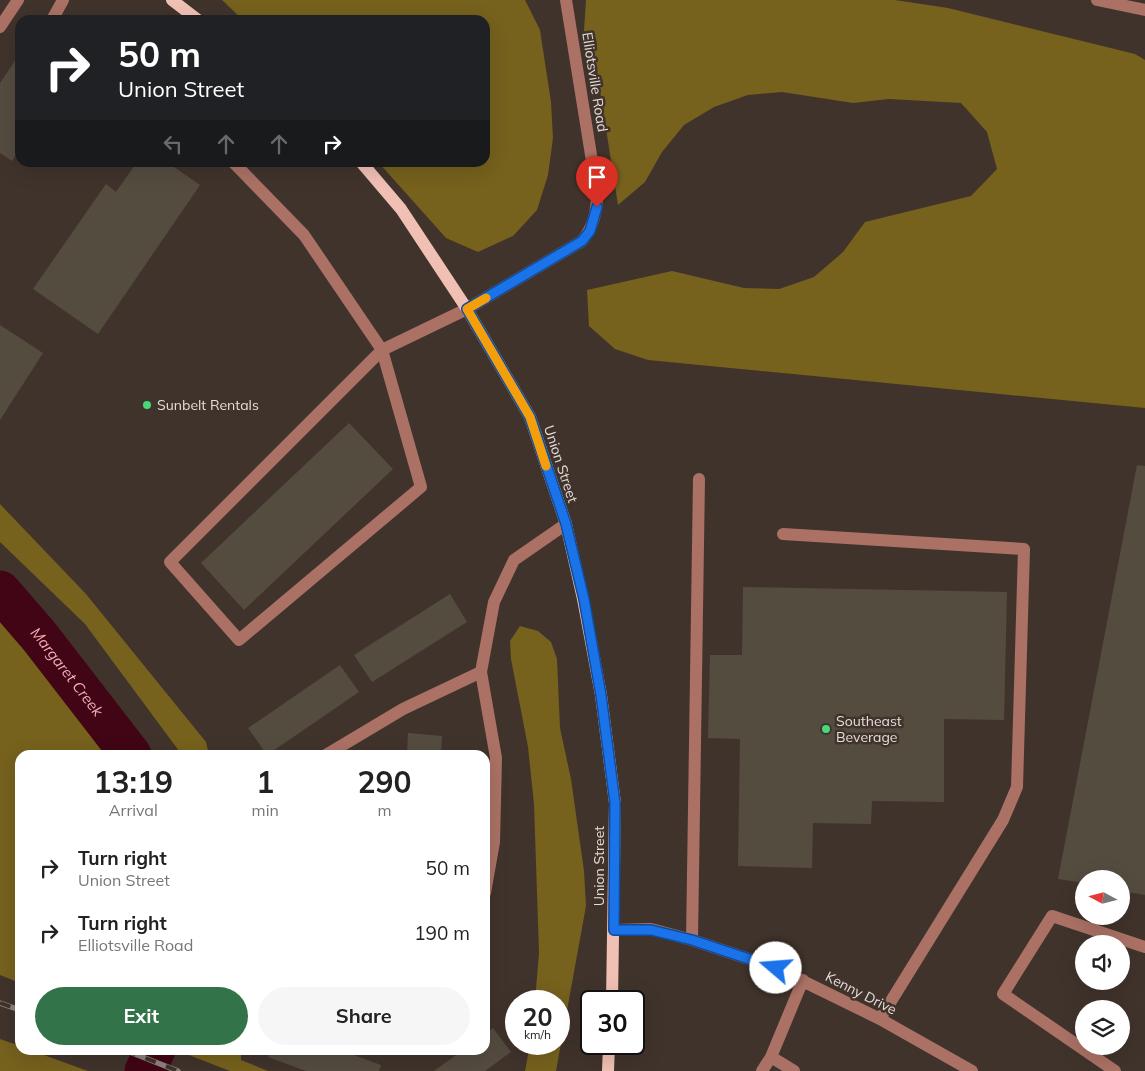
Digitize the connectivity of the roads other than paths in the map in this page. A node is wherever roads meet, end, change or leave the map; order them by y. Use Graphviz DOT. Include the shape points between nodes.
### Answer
graph roads {
  1 [pos="18,0"];
  2 [pos="63,0"];
  3 [pos="172,0"];
  4 [pos="566,0"];
  5 [pos="1097,0"];
  6 [pos="1145,10"];
  7 [pos="55,15"];
  8 [pos="192,15"];
  9 [pos="0,26"];
  10 [pos="238,167"];
  11 [pos="365,167"];
  12 [pos="467,309"];
  13 [pos="382,350"];
  14 [pos="699,479"];
  15 [pos="566,524"];
  16 [pos="782,534"];
  17 [pos="481,672"];
  18 [pos="334,750"];
  19 [pos="490,864"];
  20 [pos="614,930"];
  21 [pos="692,940"];
  22 [pos="1145,946"];
  23 [pos="803,980"];
  24 [pos="612,990"];
  25 [pos="880,1019"];
  26 [pos="609,1055"];
  27 [pos="771,1057"];
  28 [pos="608,1071"];
  29 [pos="762,1071"];
  30 [pos="794,1071"];
  31 [pos="972,1071"];
  32 [pos="1116,1071"];
  1 -- 9 [label="street"];
  2 -- 7 [label="street"];
  3 -- 8 [label="main road"];
  4 -- 12 [label="street, Elliotsville Road" via="597,192 594,221 582,241"];
  5 -- 6 [label="street"];
  10 -- 13 [label="street" via="304,235"];
  11 -- 12 [label="main road, Union Street" via="401,209"];
  12 -- 13 [label="street, Elliotsville Road"];
  12 -- 15 [label="main road, Union Street" via="530,417"];
  13 -- 13 [label="street" via="170,562 239,640 421,486"];
  14 -- 21 [label="street"];
  15 -- 17 [label="street" via="514,560 494,602"];
  15 -- 20 [label="main road, Union Street" via="584,599 601,695 615,803"];
  16 -- 25 [label="street" via="1024,550 1017,786 1003,820"];
  17 -- 18 [label="street" via="403,709"];
  17 -- 19 [label="street" via="496,758 494,842"];
  20 -- 21 [label="street, Kenny Drive" via="651,930"];
  20 -- 24 [label="main road, Union Street"];
  21 -- 23 [label="street, Kenny Drive"];
  22 -- 32 [label="street" via="1052,916 1003,994"];
  23 -- 25 [label="street, Kenny Drive"];
  23 -- 27 [label="street"];
  25 -- 31 [label="street, Kenny Drive"];
  26 -- 28 [label="main road"];
  27 -- 29 [label="street"];
  27 -- 30 [label="street"];
}
